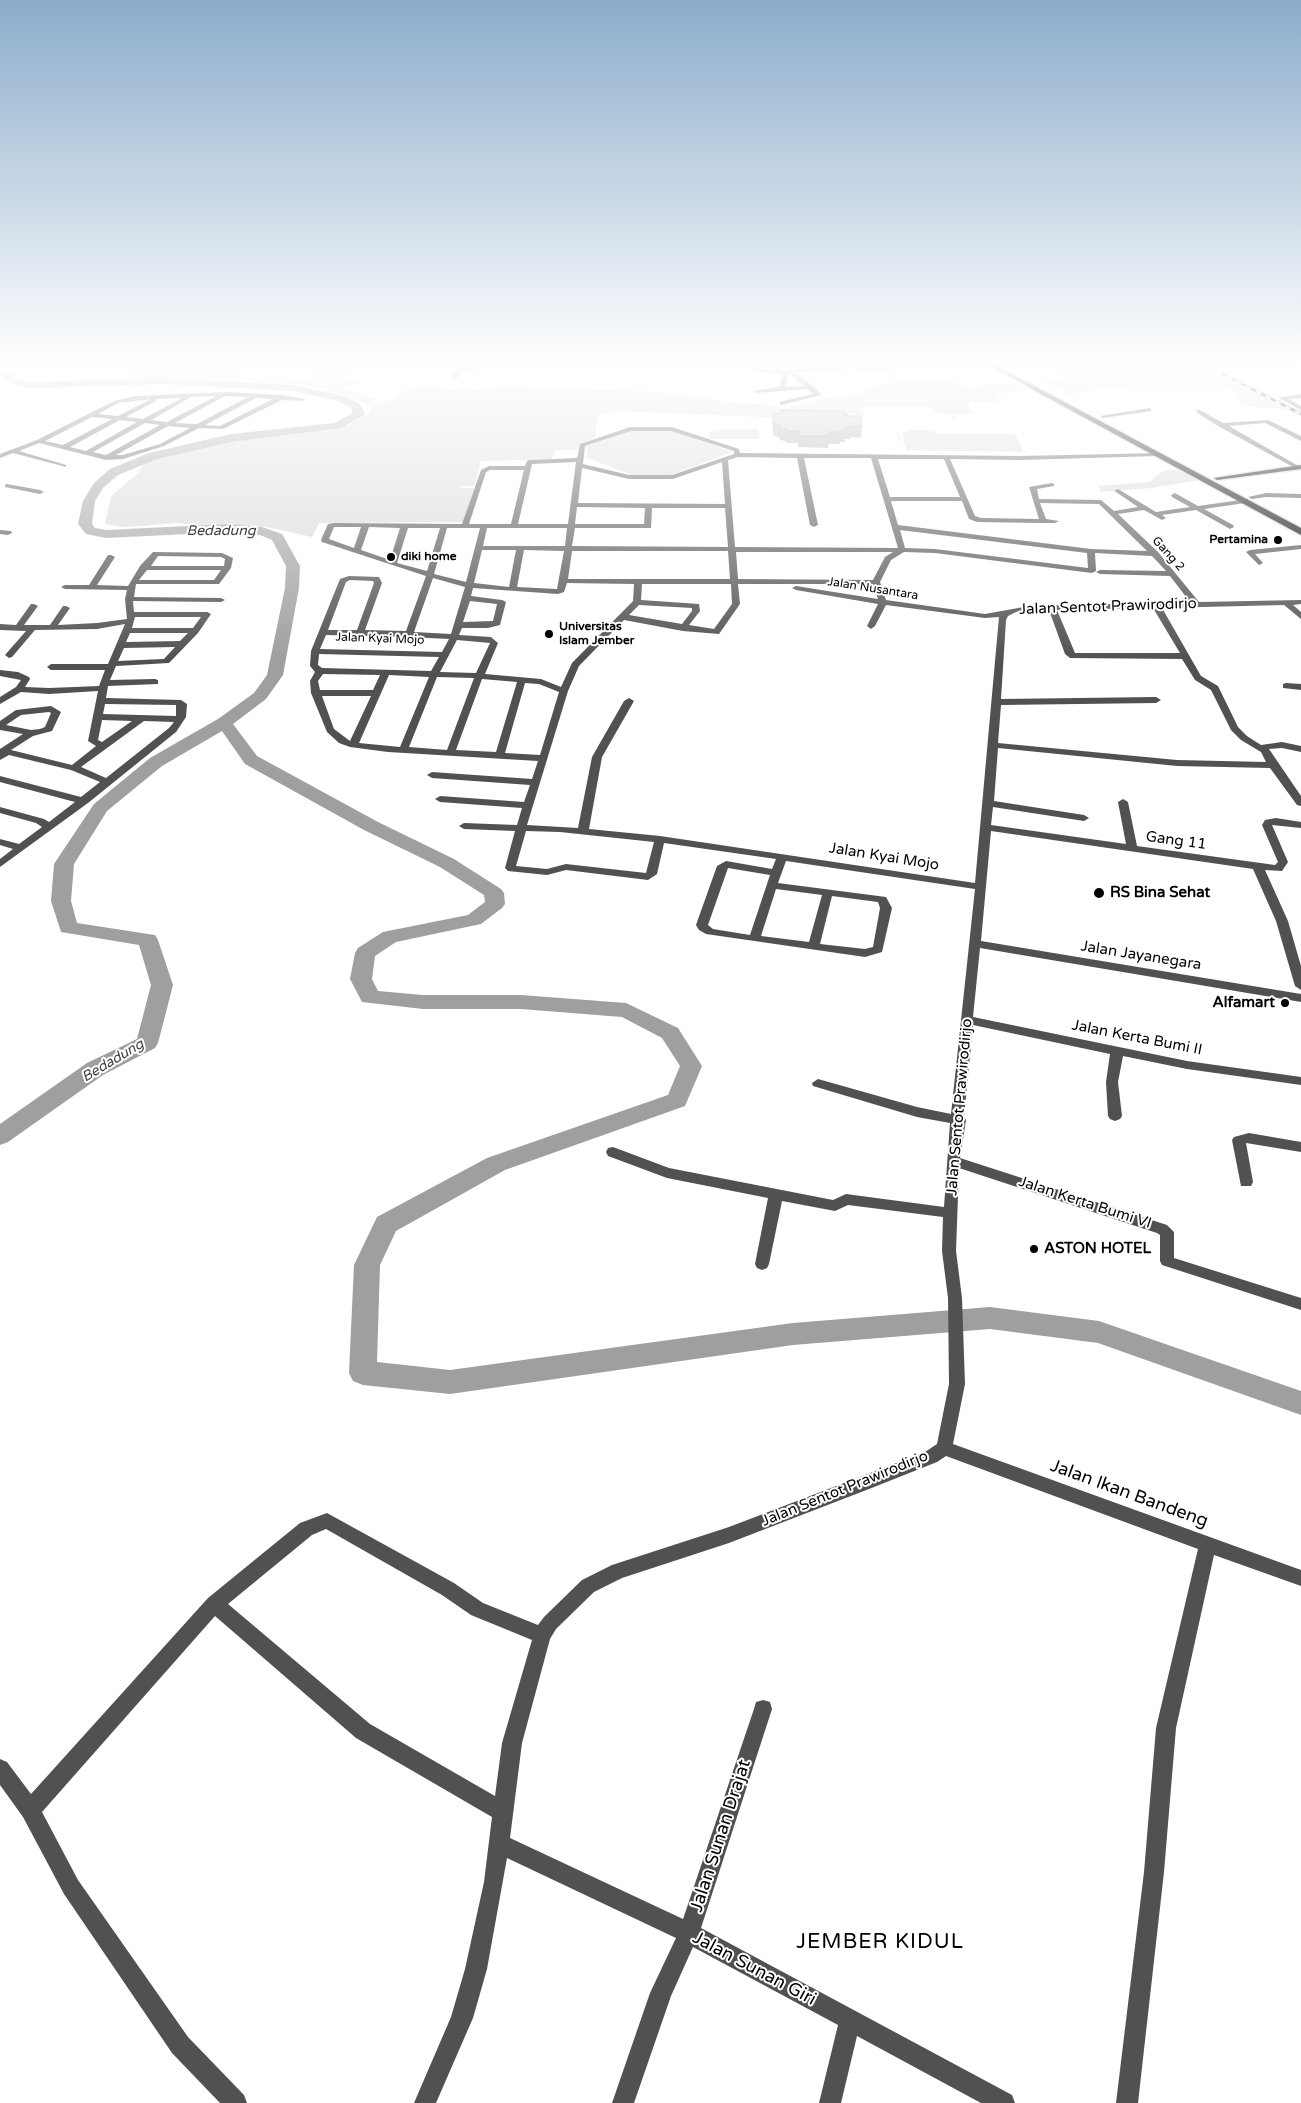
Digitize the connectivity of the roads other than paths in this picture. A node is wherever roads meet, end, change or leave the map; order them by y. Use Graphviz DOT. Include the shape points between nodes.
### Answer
graph roads {
  1 [pos="58,464"];
  2 [pos="528,464"];
  3 [pos="580,464"];
  4 [pos="588,464"];
  5 [pos="710,464"];
  6 [pos="725,464"];
  7 [pos="802,464"];
  8 [pos="876,464"];
  9 [pos="949,464"];
  10 [pos="1179,464"];
  11 [pos="1192,464"];
  12 [pos="64,466"];
  13 [pos="1299,467"];
  14 [pos="527,468"];
  15 [pos="1217,478"];
  16 [pos="4,485"];
  17 [pos="1052,485"];
  18 [pos="0,490"];
  19 [pos="1118,491"];
  20 [pos="40,492"];
  21 [pos="1175,494"];
  22 [pos="1301,496"];
  23 [pos="888,499"];
  24 [pos="1248,499"];
  25 [pos="963,500"];
  26 [pos="1036,501"];
  27 [pos="573,505"];
  28 [pos="650,505"];
  29 [pos="728,506"];
  30 [pos="1145,508"];
  31 [pos="1198,508"];
  32 [pos="1112,513"];
  33 [pos="1155,514"];
  34 [pos="1043,521"];
  35 [pos="1166,521"];
  36 [pos="1055,522"];
  37 [pos="1301,523"];
  38 [pos="366,525"];
  39 [pos="405,525"];
  40 [pos="814,525"];
  41 [pos="444,526"];
  42 [pos="465,526"];
  43 [pos="484,526"];
  44 [pos="514,526"];
  45 [pos="570,526"];
  46 [pos="896,527"];
  47 [pos="1230,528"];
  48 [pos="0,532"];
  49 [pos="1301,532"];
  50 [pos="8,534"];
  51 [pos="648,538"];
  52 [pos="1301,547"];
  53 [pos="479,548"];
  54 [pos="520,548"];
  55 [pos="567,549"];
  56 [pos="731,550"];
  57 [pos="878,550"];
  58 [pos="901,550"];
  59 [pos="357,551"];
  60 [pos="1091,551"];
  61 [pos="1155,554"];
  62 [pos="111,557"];
  63 [pos="888,559"];
  64 [pos="1259,563"];
  65 [pos="393,564"];
  66 [pos="143,568"];
  67 [pos="227,568"];
  68 [pos="1100,572"];
  69 [pos="1172,574"];
  70 [pos="430,575"];
  71 [pos="564,581"];
  72 [pos="638,581"];
  73 [pos="734,581"];
  74 [pos="759,582"];
  75 [pos="876,582"];
  76 [pos="131,585"];
  77 [pos="468,585"];
  78 [pos="65,587"];
  79 [pos="92,588"];
  80 [pos="512,590"];
  81 [pos="466,598"];
  82 [pos="129,599"];
  83 [pos="637,602"];
  84 [pos="1301,602"];
  85 [pos="883,603"];
  86 [pos="1287,603"];
  87 [pos="1196,604"];
  88 [pos="1156,605"];
  89 [pos="34,606"];
  90 [pos="1052,607"];
  91 [pos="66,608"];
  92 [pos="208,614"];
  93 [pos="1004,617"];
  94 [pos="1301,617"];
  95 [pos="624,618"];
  96 [pos="130,622"];
  97 [pos="459,625"];
  98 [pos="871,626"];
  99 [pos="0,627"];
  100 [pos="18,628"];
  101 [pos="33,628"];
  102 [pos="52,628"];
  103 [pos="683,628"];
  104 [pos="195,631"];
  105 [pos="323,632"];
  106 [pos="360,633"];
  107 [pos="409,634"];
  108 [pos="454,636"];
  109 [pos="183,644"];
  110 [pos="121,645"];
  111 [pos="315,651"];
  112 [pos="9,654"];
  113 [pos="445,655"];
  114 [pos="1185,656"];
  115 [pos="111,666"];
  116 [pos="52,667"];
  117 [pos="320,671"];
  118 [pos="0,672"];
  119 [pos="386,672"];
  120 [pos="434,674"];
  121 [pos="479,676"];
  122 [pos="522,679"];
  123 [pos="155,682"];
  124 [pos="104,686"];
  125 [pos="1286,686"];
  126 [pos="1301,687"];
  127 [pos="19,689"];
  128 [pos="564,691"];
  129 [pos="316,693"];
  130 [pos="378,693"];
  131 [pos="1156,700"];
  132 [pos="0,701"];
  133 [pos="101,701"];
  134 [pos="629,701"];
  135 [pos="996,702"];
  136 [pos="98,717"];
  137 [pos="142,718"];
  138 [pos="180,719"];
  139 [pos="31,733"];
  140 [pos="353,745"];
  141 [pos="994,745"];
  142 [pos="102,746"];
  143 [pos="404,749"];
  144 [pos="1301,749"];
  145 [pos="1263,750"];
  146 [pos="3,752"];
  147 [pos="451,752"];
  148 [pos="500,755"];
  149 [pos="544,758"];
  150 [pos="1273,765"];
  151 [pos="74,768"];
  152 [pos="432,774"];
  153 [pos="0,779"];
  154 [pos="108,782"];
  155 [pos="536,782"];
  156 [pos="440,799"];
  157 [pos="84,800"];
  158 [pos="1123,802"];
  159 [pos="988,803"];
  160 [pos="1301,803"];
  161 [pos="528,805"];
  162 [pos="0,810"];
  163 [pos="1084,818"];
  164 [pos="1301,825"];
  165 [pos="464,826"];
  166 [pos="49,827"];
  167 [pos="521,827"];
  168 [pos="985,827"];
  169 [pos="583,831"];
  170 [pos="660,839"];
  171 [pos="0,842"];
  172 [pos="21,848"];
  173 [pos="1132,850"];
  174 [pos="782,857"];
  175 [pos="0,864"];
  176 [pos="1258,867"];
  177 [pos="776,873"];
  178 [pos="772,885"];
  179 [pos="981,887"];
  180 [pos="828,892"];
  181 [pos="754,939"];
  182 [pos="976,944"];
  183 [pos="814,945"];
  184 [pos="1301,986"];
  185 [pos="1301,998"];
  186 [pos="968,1020"];
  187 [pos="1117,1052"];
  188 [pos="1301,1081"];
  189 [pos="818,1083"];
  190 [pos="1115,1116"];
  191 [pos="959,1120"];
  192 [pos="1301,1147"];
  193 [pos="614,1152"];
  194 [pos="953,1161"];
  195 [pos="1246,1182"];
  196 [pos="776,1194"];
  197 [pos="950,1213"];
  198 [pos="762,1264"];
  199 [pos="1301,1304"];
  200 [pos="944,1448"];
  201 [pos="1208,1545"];
  202 [pos="1301,1578"];
  203 [pos="214,1604"];
  204 [pos="542,1635"];
  205 [pos="763,1709"];
  206 [pos="0,1769"];
  207 [pos="30,1810"];
  208 [pos="503,1812"];
  209 [pos="499,1843"];
  210 [pos="689,1933"];
  211 [pos="850,2021"];
  212 [pos="236,2103"];
  213 [pos="425,2103"];
  214 [pos="623,2103"];
  215 [pos="830,2103"];
  216 [pos="1004,2103"];
  217 [pos="1127,2103"];
  1 -- 12 [label="street"];
  2 -- 14 [label="street"];
  3 -- 27 [label="street"];
  4 -- 5 [label="street" via="633,477 671,477"];
  6 -- 29 [label="street"];
  7 -- 40 [label="street"];
  8 -- 23 [label="street"];
  9 -- 25 [label="street"];
  10 -- 24 [label="highway"];
  11 -- 15 [label="highway"];
  13 -- 15 [label="main road"];
  14 -- 42 [label="street" via="489,468 483,471"];
  14 -- 44 [label="street"];
  15 -- 24 [label="highway"];
  16 -- 18 [label="street"];
  16 -- 20 [label="street"];
  17 -- 26 [label="street" via="1033,486"];
  19 -- 30 [label="street"];
  21 -- 31 [label="street"];
  22 -- 24 [label="street" via="1266,495"];
  23 -- 25 [label="street"];
  23 -- 46 [label="street"];
  24 -- 31 [label="street"];
  24 -- 37 [label="highway"];
  24 -- 49 [label="highway"];
  25 -- 34 [label="street" via="970,516 975,519"];
  26 -- 32 [label="street, Gang 2" via="1096,500"];
  26 -- 34 [label="street"];
  27 -- 28 [label="street"];
  27 -- 45 [label="street"];
  28 -- 29 [label="street"];
  28 -- 51 [label="street"];
  29 -- 56 [label="street"];
  30 -- 32 [label="street"];
  30 -- 33 [label="street"];
  31 -- 33 [label="street"];
  31 -- 47 [label="street"];
  32 -- 61 [label="street, Gang 2"];
  33 -- 35 [label="street"];
  34 -- 36 [label="street"];
  38 -- 39 [label="street"];
  38 -- 59 [label="street"];
  38 -- 59 [label="street" via="332,525 325,538"];
  39 -- 41 [label="street"];
  39 -- 65 [label="street"];
  41 -- 42 [label="street"];
  41 -- 70 [label="street, Jalan Kyai Mojo"];
  42 -- 43 [label="street"];
  43 -- 44 [label="street"];
  43 -- 53 [label="street"];
  44 -- 45 [label="street"];
  45 -- 51 [label="street"];
  45 -- 55 [label="street"];
  46 -- 58 [label="street"];
  46 -- 60 [label="street"];
  48 -- 50 [label="street"];
  51 -- 55 [label="street"];
  51 -- 56 [label="street"];
  52 -- 64 [label="street" via="1250,552"];
  53 -- 54 [label="street"];
  53 -- 77 [label="street"];
  54 -- 55 [label="street"];
  54 -- 80 [label="street"];
  55 -- 71 [label="street"];
  56 -- 57 [label="street"];
  56 -- 73 [label="street"];
  57 -- 58 [label="street"];
  57 -- 63 [label="street"];
  58 -- 60 [label="street" via="935,551 1092,571"];
  58 -- 63 [label="street"];
  59 -- 65 [label="street"];
  60 -- 61 [label="street"];
  61 -- 69 [label="street, Gang 2"];
  62 -- 79 [label="street"];
  63 -- 75 [label="street"];
  65 -- 70 [label="street"];
  66 -- 67 [label="street"];
  66 -- 67 [label="street" via="156,554 225,555 229,558"];
  66 -- 76 [label="street"];
  67 -- 76 [label="street" via="214,583"];
  68 -- 69 [label="street"];
  69 -- 87 [label="street, Gang 2"];
  70 -- 77 [label="street"];
  70 -- 107 [label="street, Jalan Kyai Mojo"];
  71 -- 72 [label="street"];
  71 -- 80 [label="street" via="558,592"];
  72 -- 73 [label="street"];
  72 -- 83 [label="street"];
  73 -- 74 [label="street"];
  73 -- 103 [label="street" via="736,606 717,631"];
  74 -- 75 [label="street"];
  74 -- 85 [label="street, Jalan Nusantara"];
  75 -- 85 [label="street"];
  76 -- 79 [label="street"];
  76 -- 82 [label="street"];
  77 -- 80 [label="street"];
  77 -- 81 [label="street"];
  78 -- 79 [label="street"];
  81 -- 97 [label="street"];
  81 -- 97 [label="street" via="502,602 497,623"];
  82 -- 92 [label="street" via="218,600"];
  82 -- 96 [label="street"];
  83 -- 95 [label="street"];
  83 -- 103 [label="street" via="696,606 696,611"];
  84 -- 86 [label="street, Jalan Sentot Prawirodirjo"];
  85 -- 93 [label="street, Jalan Nusantara"];
  85 -- 98 [label="street"];
  86 -- 87 [label="street, Jalan Sentot Prawirodirjo"];
  86 -- 94 [label="street"];
  87 -- 88 [label="street, Jalan Sentot Prawirodirjo"];
  88 -- 90 [label="street, Jalan Sentot Prawirodirjo"];
  88 -- 114 [label="street"];
  89 -- 100 [label="street"];
  90 -- 93 [label="street, Jalan Sentot Prawirodirjo" via="1022,608"];
  90 -- 114 [label="street" via="1069,654 1073,656"];
  91 -- 102 [label="street"];
  92 -- 96 [label="street"];
  92 -- 104 [label="street"];
  93 -- 135 [label="street, Jalan Sentot Prawirodirjo"];
  95 -- 103 [label="street"];
  95 -- 128 [label="street" via="575,665"];
  96 -- 102 [label="street"];
  96 -- 104 [label="street"];
  96 -- 110 [label="street"];
  97 -- 108 [label="street"];
  99 -- 100 [label="street"];
  100 -- 101 [label="street"];
  101 -- 102 [label="street"];
  101 -- 112 [label="street"];
  104 -- 109 [label="street"];
  105 -- 106 [label="street, Jalan Kyai Mojo"];
  105 -- 106 [label="street, Jalan Kyai Mojo" via="344,579 376,579 379,581"];
  105 -- 111 [label="street, Jalan Kyai Mojo"];
  106 -- 107 [label="street, Jalan Kyai Mojo"];
  107 -- 108 [label="street, Jalan Kyai Mojo"];
  108 -- 113 [label="street, Jalan Kyai Mojo"];
  108 -- 121 [label="street" via="493,640"];
  109 -- 110 [label="street"];
  109 -- 115 [label="street" via="164,662"];
  110 -- 115 [label="street"];
  111 -- 113 [label="street, Jalan Kyai Mojo"];
  111 -- 117 [label="street, Jalan Kyai Mojo" via="314,666"];
  113 -- 120 [label="street, Jalan Kyai Mojo"];
  114 -- 145 [label="street" via="1198,678 1216,688 1234,728"];
  115 -- 116 [label="street"];
  115 -- 124 [label="street"];
  117 -- 119 [label="street"];
  117 -- 129 [label="street, Jalan Kyai Mojo" via="314,680"];
  118 -- 127 [label="street" via="23,676 25,683"];
  119 -- 120 [label="street"];
  119 -- 130 [label="street"];
  120 -- 121 [label="street"];
  120 -- 143 [label="street, Jalan Kyai Mojo"];
  121 -- 122 [label="street"];
  121 -- 147 [label="street"];
  122 -- 128 [label="street"];
  122 -- 148 [label="street"];
  123 -- 124 [label="street"];
  124 -- 127 [label="street" via="49,691"];
  124 -- 133 [label="street"];
  125 -- 126 [label="street"];
  127 -- 132 [label="street"];
  128 -- 149 [label="street"];
  129 -- 130 [label="street"];
  129 -- 140 [label="street" via="330,730 342,741"];
  130 -- 140 [label="street"];
  131 -- 135 [label="street"];
  133 -- 136 [label="street"];
  133 -- 138 [label="street" via="178,702 182,704"];
  134 -- 169 [label="street" via="597,757"];
  135 -- 141 [label="street, Jalan Sentot Prawirodirjo"];
  136 -- 137 [label="street"];
  136 -- 142 [label="street" via="93,741"];
  137 -- 138 [label="street"];
  137 -- 142 [label="street"];
  138 -- 154 [label="street" via="173,730"];
  139 -- 139 [label="street" via="4,729 2,724 21,711 55,710 49,729"];
  139 -- 146 [label="street"];
  140 -- 143 [label="street"];
  141 -- 150 [label="street" via="1177,763"];
  141 -- 159 [label="street, Jalan Sentot Prawirodirjo"];
  142 -- 151 [label="street"];
  143 -- 147 [label="street"];
  144 -- 145 [label="street" via="1270,745"];
  145 -- 150 [label="street"];
  146 -- 151 [label="street"];
  147 -- 148 [label="street"];
  148 -- 149 [label="street"];
  149 -- 155 [label="street"];
  150 -- 160 [label="street"];
  151 -- 154 [label="street"];
  152 -- 155 [label="street"];
  153 -- 157 [label="street"];
  154 -- 157 [label="street"];
  155 -- 161 [label="street"];
  156 -- 161 [label="street"];
  157 -- 166 [label="street"];
  158 -- 173 [label="street"];
  159 -- 163 [label="street"];
  159 -- 168 [label="street, Jalan Sentot Prawirodirjo"];
  161 -- 167 [label="street"];
  162 -- 166 [label="street" via="40,821"];
  164 -- 176 [label="street, Gang 11" via="1269,822 1267,825 1282,866 1278,869"];
  165 -- 167 [label="street, Jalan Kyai Mojo"];
  166 -- 172 [label="street"];
  167 -- 169 [label="street, Jalan Kyai Mojo"];
  167 -- 170 [label="street" via="512,869 547,872 566,867 648,877 652,874"];
  168 -- 173 [label="street, Gang 11"];
  168 -- 179 [label="street, Jalan Sentot Prawirodirjo"];
  169 -- 170 [label="street, Jalan Kyai Mojo"];
  170 -- 174 [label="street, Jalan Kyai Mojo"];
  171 -- 172 [label="street"];
  172 -- 175 [label="street"];
  173 -- 176 [label="street, Gang 11"];
  174 -- 177 [label="street"];
  174 -- 179 [label="street, Jalan Kyai Mojo"];
  176 -- 184 [label="street" via="1282,921"];
  177 -- 178 [label="street"];
  177 -- 181 [label="street" via="726,864 721,868 702,925 710,932"];
  178 -- 180 [label="street"];
  178 -- 181 [label="street"];
  179 -- 182 [label="street, Jalan Sentot Prawirodirjo"];
  180 -- 183 [label="street"];
  180 -- 183 [label="street" via="878,897 886,905 878,949 865,953"];
  181 -- 183 [label="street"];
  182 -- 185 [label="street, Jalan Jayanegara"];
  182 -- 186 [label="street, Jalan Sentot Prawirodirjo"];
  186 -- 187 [label="street, Jalan Kerta Bumi II"];
  186 -- 191 [label="street, Jalan Sentot Prawirodirjo"];
  187 -- 188 [label="street, Jalan Kerta Bumi II"];
  187 -- 190 [label="street" via="1112,1082"];
  189 -- 191 [label="street" via="917,1112"];
  191 -- 194 [label="street, Jalan Sentot Prawirodirjo"];
  192 -- 195 [label="street" via="1249,1138 1239,1140"];
  193 -- 196 [label="street" via="667,1173"];
  194 -- 197 [label="street, Jalan Sentot Prawirodirjo"];
  194 -- 199 [label="street, Jalan Kerta Bumi VI" via="1162,1229 1167,1232 1167,1261"];
  196 -- 197 [label="street" via="835,1206 846,1199"];
  196 -- 198 [label="street"];
  197 -- 200 [label="street, Jalan Sentot Prawirodirjo" via="949,1251 955,1298 958,1384"];
  200 -- 201 [label="street, Jalan Ikan Bandeng"];
  200 -- 204 [label="street, Jalan Sentot Prawirodirjo" via="931,1457 729,1535 618,1571 588,1586"];
  201 -- 202 [label="street, Jalan Ikan Bandeng"];
  201 -- 217 [label="street" via="1166,1728 1154,1872"];
  203 -- 204 [label="street" via="306,1529 327,1522 448,1589 477,1609"];
  203 -- 207 [label="street"];
  203 -- 208 [label="street" via="363,1730"];
  204 -- 208 [label="street, Jalan Sentot Prawirodirjo" via="512,1743"];
  205 -- 210 [label="street, Jalan Sunan Drajat"];
  206 -- 207 [label="street"];
  207 -- 212 [label="street" via="71,1887 180,2045"];
  208 -- 209 [label="street, Jalan Sentot Prawirodirjo"];
  209 -- 210 [label="street, Jalan Sunan Giri"];
  209 -- 213 [label="street, Jalan Sentot Prawirodirjo" via="476,1969 462,2018"];
  210 -- 211 [label="street, Jalan Sunan Giri"];
  210 -- 214 [label="street, Jalan Sunan Drajat" via="661,1993"];
  211 -- 215 [label="street"];
  211 -- 216 [label="street, Jalan Sunan Giri"];
}
